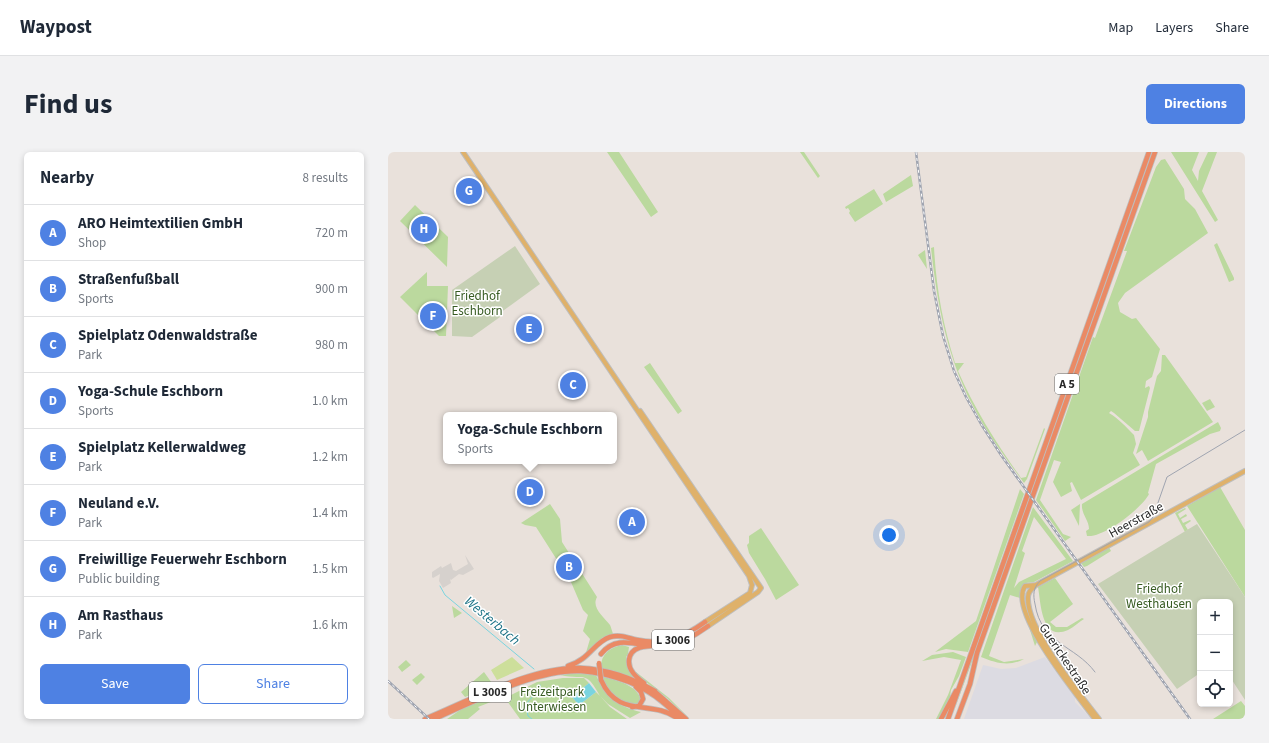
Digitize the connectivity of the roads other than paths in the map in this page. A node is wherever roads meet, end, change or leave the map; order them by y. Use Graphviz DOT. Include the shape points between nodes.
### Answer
graph roads {
  1 [pos="463,152"];
  2 [pos="1149,152"];
  3 [pos="1155,152"];
  4 [pos="636,407"];
  5 [pos="1245,471"];
  6 [pos="1036,585"];
  7 [pos="706,624"];
  8 [pos="617,640"];
  9 [pos="652,646"];
  10 [pos="557,669"];
  11 [pos="972,670"];
  12 [pos="630,682"];
  13 [pos="959,687"];
  14 [pos="655,691"];
  15 [pos="629,707"];
  16 [pos="425,719"];
  17 [pos="434,719"];
  18 [pos="679,719"];
  19 [pos="686,719"];
  20 [pos="941,719"];
  21 [pos="948,719"];
  22 [pos="957,719"];
  23 [pos="1095,719"];
  24 [pos="1099,719"];
  1 -- 4 [label="main road, L 3006"];
  2 -- 13 [label="highway, A 5"];
  3 -- 11 [label="highway, A 5"];
  4 -- 7 [label="main road, L 3006" via="751,581 750,593"];
  4 -- 7 [label="main road, L 3006" via="654,429 762,588"];
  5 -- 6 [label="main road, Heerstraße"];
  6 -- 23 [label="main road, Guerickestraße" via="1025,586 1022,590 1033,631 1048,656"];
  6 -- 24 [label="main road, Guerickestraße" via="1028,597 1034,624"];
  7 -- 8 [label="highway, L 3006" via="671,641"];
  7 -- 9 [label="highway, L 3006" via="679,643"];
  8 -- 9 [label="highway"];
  8 -- 10 [label="highway" via="603,640 580,662"];
  8 -- 15 [label="highway, bridge" via="601,654 601,680 613,698"];
  9 -- 14 [label="highway" via="638,648 629,658 629,667"];
  10 -- 14 [label="highway, L 3005" via="603,670"];
  10 -- 16 [label="highway, L 3005" via="523,678"];
  11 -- 22 [label="highway, A 5"];
  11 -- 22 [label="highway" via="970,684"];
  12 -- 15 [label="highway" via="641,692 643,699 639,706"];
  12 -- 17 [label="highway, L 3005" via="595,672 558,672 525,681"];
  12 -- 18 [label="highway, L 3005" via="654,696"];
  13 -- 20 [label="highway"];
  13 -- 21 [label="highway, A 5"];
  14 -- 19 [label="highway, L 3005"];
  15 -- 18 [label="highway" via="662,711"];
}
